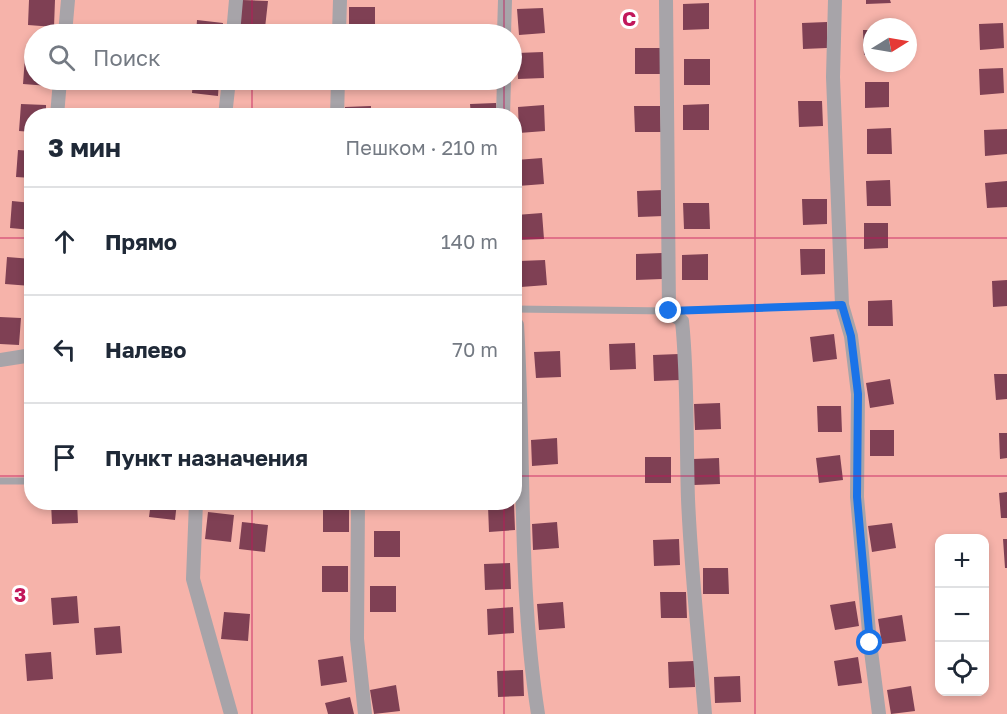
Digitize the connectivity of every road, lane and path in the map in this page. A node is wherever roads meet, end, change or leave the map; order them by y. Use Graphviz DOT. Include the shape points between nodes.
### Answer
graph roads {
  1 [pos="68,0"];
  2 [pos="236,0"];
  3 [pos="340,0"];
  4 [pos="505,0"];
  5 [pos="666,0"];
  6 [pos="835,0"];
  7 [pos="65,24"];
  8 [pos="234,24"];
  9 [pos="339,24"];
  10 [pos="504,24"];
  11 [pos="59,90"];
  12 [pos="228,90"];
  13 [pos="338,90"];
  14 [pos="504,90"];
  15 [pos="58,108"];
  16 [pos="226,108"];
  17 [pos="337,108"];
  18 [pos="503,108"];
  19 [pos="842,305"];
  20 [pos="522,309"];
  21 [pos="669,311"];
  22 [pos="24,356"];
  23 [pos="0,360"];
  24 [pos="0,481"];
  25 [pos="24,481"];
  26 [pos="522,482"];
  27 [pos="196,510"];
  28 [pos="358,510"];
  29 [pos="231,714"];
  30 [pos="366,714"];
  31 [pos="538,714"];
  32 [pos="705,714"];
  33 [pos="879,714"];
  1 -- 7 [label="street"];
  2 -- 8 [label="street"];
  3 -- 9 [label="street"];
  4 -- 10 [label="street"];
  5 -- 21 [label="street"];
  6 -- 19 [label="street" via="833,76"];
  11 -- 15 [label="street"];
  12 -- 16 [label="street"];
  13 -- 17 [label="street"];
  14 -- 18 [label="street"];
  19 -- 21 [label="lane"];
  19 -- 33 [label="street" via="851,336 858,394 857,497"];
  20 -- 21 [label="lane"];
  21 -- 32 [label="street" via="682,321 685,350 690,534"];
  22 -- 23 [label="street"];
  24 -- 25 [label="lane"];
  26 -- 31 [label="street" via="523,578"];
  27 -- 29 [label="street" via="193,579"];
  28 -- 30 [label="street" via="357,639"];
}
